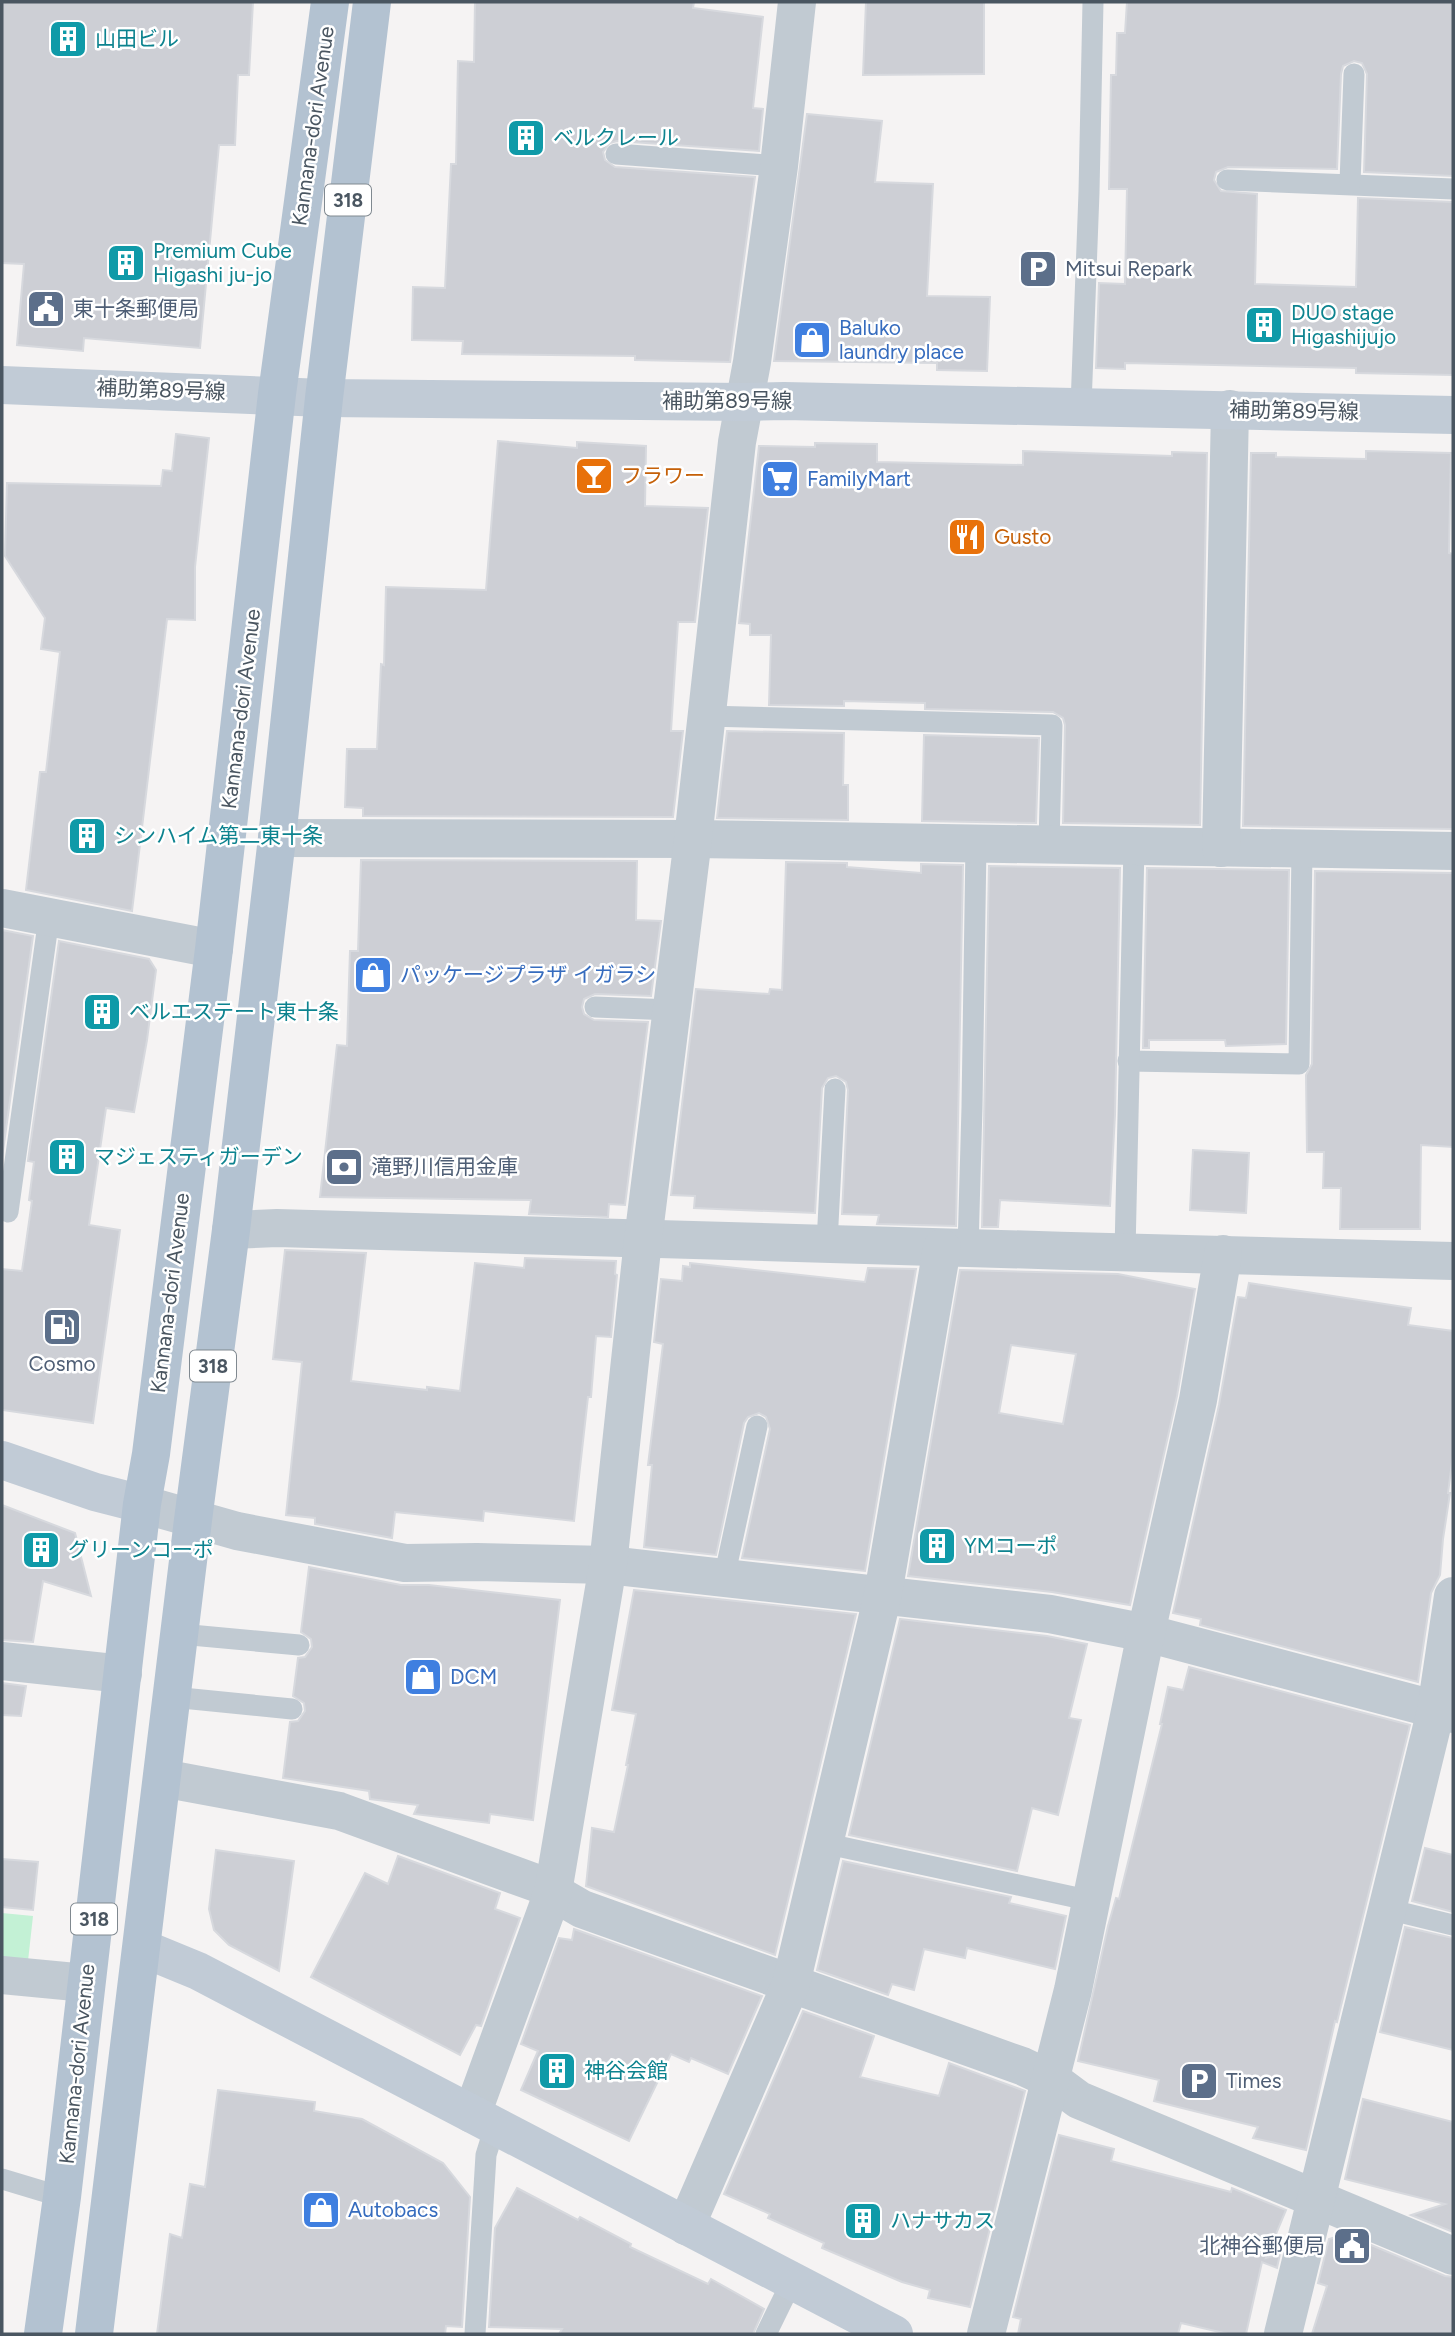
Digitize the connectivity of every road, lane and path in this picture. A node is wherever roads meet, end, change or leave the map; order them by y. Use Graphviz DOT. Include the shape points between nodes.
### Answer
graph roads {
  1 [pos="330,2"];
  2 [pos="372,2"];
  3 [pos="797,2"];
  4 [pos="1093,2"];
  5 [pos="1354,74"];
  6 [pos="616,154"];
  7 [pos="779,166"];
  8 [pos="1227,180"];
  9 [pos="1350,183"];
  10 [pos="1453,189"];
  11 [pos="2,385"];
  12 [pos="277,394"];
  13 [pos="324,398"];
  14 [pos="745,402"];
  15 [pos="1081,407"];
  16 [pos="1230,409"];
  17 [pos="1453,415"];
  18 [pos="706,716"];
  19 [pos="278,838"];
  20 [pos="693,839"];
  21 [pos="976,844"];
  22 [pos="1049,844"];
  23 [pos="1134,846"];
  24 [pos="1221,848"];
  25 [pos="1302,849"];
  26 [pos="1453,851"];
  27 [pos="2,908"];
  28 [pos="49,917"];
  29 [pos="214,949"];
  30 [pos="595,1007"];
  31 [pos="672,1010"];
  32 [pos="1128,1061"];
  33 [pos="835,1089"];
  34 [pos="8,1212"];
  35 [pos="231,1230"];
  36 [pos="643,1240"];
  37 [pos="827,1243"];
  38 [pos="955,1248"];
  39 [pos="1125,1252"];
  40 [pos="1223,1254"];
  41 [pos="1453,1261"];
  42 [pos="757,1426"];
  43 [pos="2,1460"];
  44 [pos="142,1504"];
  45 [pos="193,1520"];
  46 [pos="608,1564"];
  47 [pos="724,1578"];
  48 [pos="883,1594"];
  49 [pos="1453,1597"];
  50 [pos="1146,1633"];
  51 [pos="180,1634"];
  52 [pos="299,1645"];
  53 [pos="2,1661"];
  54 [pos="123,1674"];
  55 [pos="172,1697"];
  56 [pos="292,1709"];
  57 [pos="1445,1712"];
  58 [pos="162,1778"];
  59 [pos="823,1843"];
  60 [pos="553,1892"];
  61 [pos="1092,1901"];
  62 [pos="1387,1909"];
  63 [pos="1453,1925"];
  64 [pos="142,1948"];
  65 [pos="2,1975"];
  66 [pos="86,1983"];
  67 [pos="791,1984"];
  68 [pos="1052,2080"];
  69 [pos="484,2120"];
  70 [pos="2,2179"];
  71 [pos="62,2197"];
  72 [pos="1317,2199"];
  73 [pos="686,2225"];
  74 [pos="1453,2256"];
  75 [pos="792,2281"];
  76 [pos="43,2334"];
  77 [pos="94,2334"];
  78 [pos="475,2334"];
  79 [pos="766,2334"];
  80 [pos="894,2334"];
  81 [pos="986,2334"];
  82 [pos="1283,2334"];
  1 -- 12 [label="main road, Kannana-dori Avenue / 318"];
  2 -- 13 [label="main road, Kannana-dori Avenue / 318"];
  3 -- 7 [label="street"];
  4 -- 15 [label="lane"];
  5 -- 9 [label="lane"];
  6 -- 7 [label="lane"];
  7 -- 14 [label="street"];
  8 -- 9 [label="lane"];
  9 -- 10 [label="lane"];
  11 -- 12 [label="street, 補助第89号線"];
  12 -- 13 [label="street, 補助第89号線"];
  12 -- 29 [label="main road, Kannana-dori Avenue / 318"];
  13 -- 14 [label="street, 補助第89号線"];
  13 -- 19 [label="main road, Kannana-dori Avenue / 318"];
  14 -- 15 [label="street, 補助第89号線"];
  14 -- 18 [label="street"];
  15 -- 16 [label="street, 補助第89号線"];
  16 -- 17 [label="street, 補助第89号線"];
  16 -- 24 [label="street"];
  18 -- 20 [label="street"];
  18 -- 22 [label="lane" via="1052,725"];
  19 -- 20 [label="street"];
  19 -- 35 [label="main road, Kannana-dori Avenue / 318"];
  20 -- 21 [label="street"];
  20 -- 31 [label="street"];
  21 -- 22 [label="street"];
  21 -- 38 [label="lane"];
  22 -- 23 [label="street"];
  23 -- 24 [label="street"];
  23 -- 32 [label="lane"];
  24 -- 25 [label="street"];
  25 -- 26 [label="street"];
  25 -- 32 [label="lane" via="1298,1064"];
  27 -- 28 [label="street"];
  28 -- 29 [label="street"];
  28 -- 34 [label="lane"];
  29 -- 44 [label="main road, Kannana-dori Avenue / 318"];
  30 -- 31 [label="lane"];
  31 -- 36 [label="street"];
  32 -- 39 [label="lane"];
  33 -- 37 [label="lane"];
  35 -- 36 [label="street"];
  35 -- 45 [label="main road, Kannana-dori Avenue / 318"];
  36 -- 37 [label="street"];
  36 -- 46 [label="street"];
  37 -- 38 [label="street"];
  38 -- 39 [label="street"];
  38 -- 48 [label="street"];
  39 -- 40 [label="street"];
  40 -- 41 [label="street"];
  40 -- 50 [label="street" via="1198,1400"];
  42 -- 47 [label="lane"];
  43 -- 44 [label="street"];
  44 -- 45 [label="street"];
  44 -- 54 [label="main road, Kannana-dori Avenue / 318"];
  45 -- 46 [label="street" via="405,1563"];
  45 -- 51 [label="main road, Kannana-dori Avenue / 318"];
  46 -- 47 [label="street"];
  46 -- 60 [label="street"];
  47 -- 48 [label="street"];
  48 -- 50 [label="street" via="1050,1614"];
  48 -- 59 [label="street"];
  49 -- 57 [label="street"];
  50 -- 57 [label="street"];
  50 -- 61 [label="street"];
  51 -- 52 [label="lane"];
  51 -- 55 [label="main road, Kannana-dori Avenue / 318"];
  53 -- 54 [label="street"];
  54 -- 66 [label="main road, Kannana-dori Avenue / 318"];
  55 -- 56 [label="lane"];
  55 -- 58 [label="main road, Kannana-dori Avenue / 318"];
  57 -- 62 [label="street"];
  58 -- 60 [label="street" via="339,1811"];
  58 -- 64 [label="main road, Kannana-dori Avenue / 318"];
  59 -- 61 [label="lane"];
  59 -- 67 [label="street"];
  60 -- 67 [label="street" via="582,1909"];
  60 -- 69 [label="street"];
  61 -- 68 [label="street"];
  62 -- 63 [label="lane"];
  62 -- 72 [label="street"];
  64 -- 69 [label="street" via="198,1971"];
  64 -- 77 [label="main road, Kannana-dori Avenue / 318"];
  65 -- 66 [label="street"];
  66 -- 71 [label="main road, Kannana-dori Avenue / 318"];
  67 -- 68 [label="street"];
  67 -- 73 [label="street"];
  68 -- 72 [label="street" via="1079,2100"];
  68 -- 81 [label="street"];
  69 -- 73 [label="street"];
  69 -- 78 [label="lane"];
  70 -- 71 [label="lane"];
  71 -- 76 [label="main road, Kannana-dori Avenue / 318"];
  72 -- 74 [label="street"];
  72 -- 82 [label="street"];
  73 -- 75 [label="street"];
  75 -- 79 [label="lane"];
  75 -- 80 [label="street"];
}
